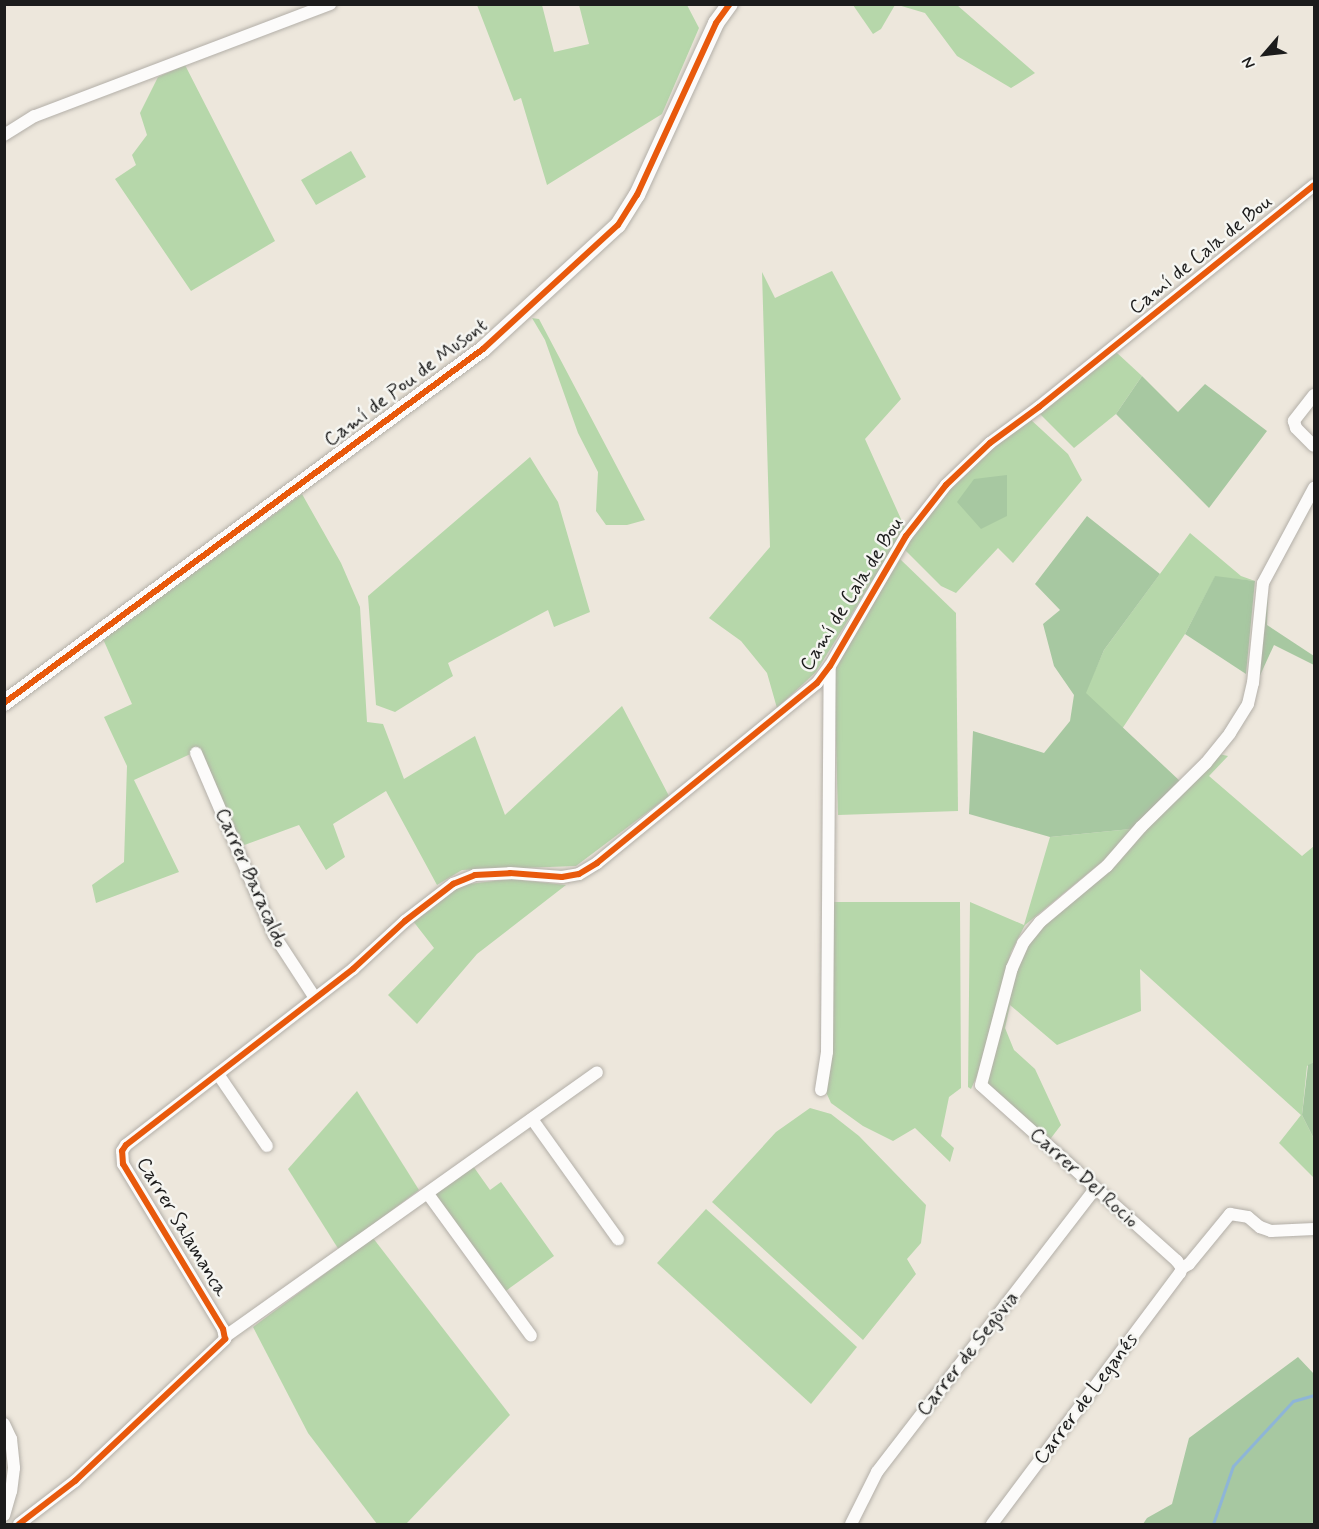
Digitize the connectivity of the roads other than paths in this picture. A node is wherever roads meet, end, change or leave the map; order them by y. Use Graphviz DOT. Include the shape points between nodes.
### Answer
graph roads {
  1 [pos="330,4"];
  2 [pos="730,4"];
  3 [pos="4,135"];
  4 [pos="1314,185"];
  5 [pos="1314,395"];
  6 [pos="1314,446"];
  7 [pos="1314,488"];
  8 [pos="830,666"];
  9 [pos="4,703"];
  10 [pos="196,753"];
  11 [pos="437,894"];
  12 [pos="315,998"];
  13 [pos="597,1072"];
  14 [pos="218,1074"];
  15 [pos="821,1090"];
  16 [pos="532,1119"];
  17 [pos="267,1146"];
  18 [pos="1095,1189"];
  19 [pos="428,1194"];
  20 [pos="1314,1229"];
  21 [pos="618,1239"];
  22 [pos="1181,1271"];
  23 [pos="226,1336"];
  24 [pos="531,1336"];
  25 [pos="4,1424"];
  26 [pos="4,1515"];
  27 [pos="19,1524"];
  28 [pos="851,1524"];
  29 [pos="992,1524"];
  1 -- 3 [label="street" via="35,116"];
  2 -- 9 [label="street, Camí de Pou de Musont" via="716,23 637,195 618,225 483,349"];
  4 -- 8 [label="street, Camí de Cala de Bou" via="990,443 946,485 906,536"];
  5 -- 6 [label="street" via="1294,421"];
  7 -- 18 [label="street, Carrer Del Rocio" via="1263,583 1253,683 1248,704 1230,734 1107,866 1040,922 1023,943 1012,968 981,1085"];
  8 -- 11 [label="street, Camí de Cala de Bou" via="802,696 579,874 475,875"];
  8 -- 15 [label="street" via="827,1052"];
  10 -- 12 [label="street, Carrer Baracaldo" via="274,935"];
  11 -- 12 [label="street, Carrer Salamanca"];
  12 -- 14 [label="street, Carrer Salamanca"];
  13 -- 16 [label="street"];
  14 -- 17 [label="street"];
  14 -- 23 [label="street, Carrer Salamanca" via="126,1145 121,1158"];
  16 -- 19 [label="street"];
  16 -- 21 [label="street"];
  18 -- 22 [label="street, Carrer Del Rocio" via="1177,1261"];
  18 -- 28 [label="street, Carrer de Segòvia" via="876,1472"];
  19 -- 23 [label="street"];
  19 -- 24 [label="street"];
  20 -- 22 [label="street, Carrer de Leganés" via="1271,1231 1248,1217 1230,1214"];
  22 -- 29 [label="street, Carrer de Leganés"];
  23 -- 27 [label="street" via="75,1481"];
  25 -- 26 [label="street" via="11,1439 14,1468"];
}
